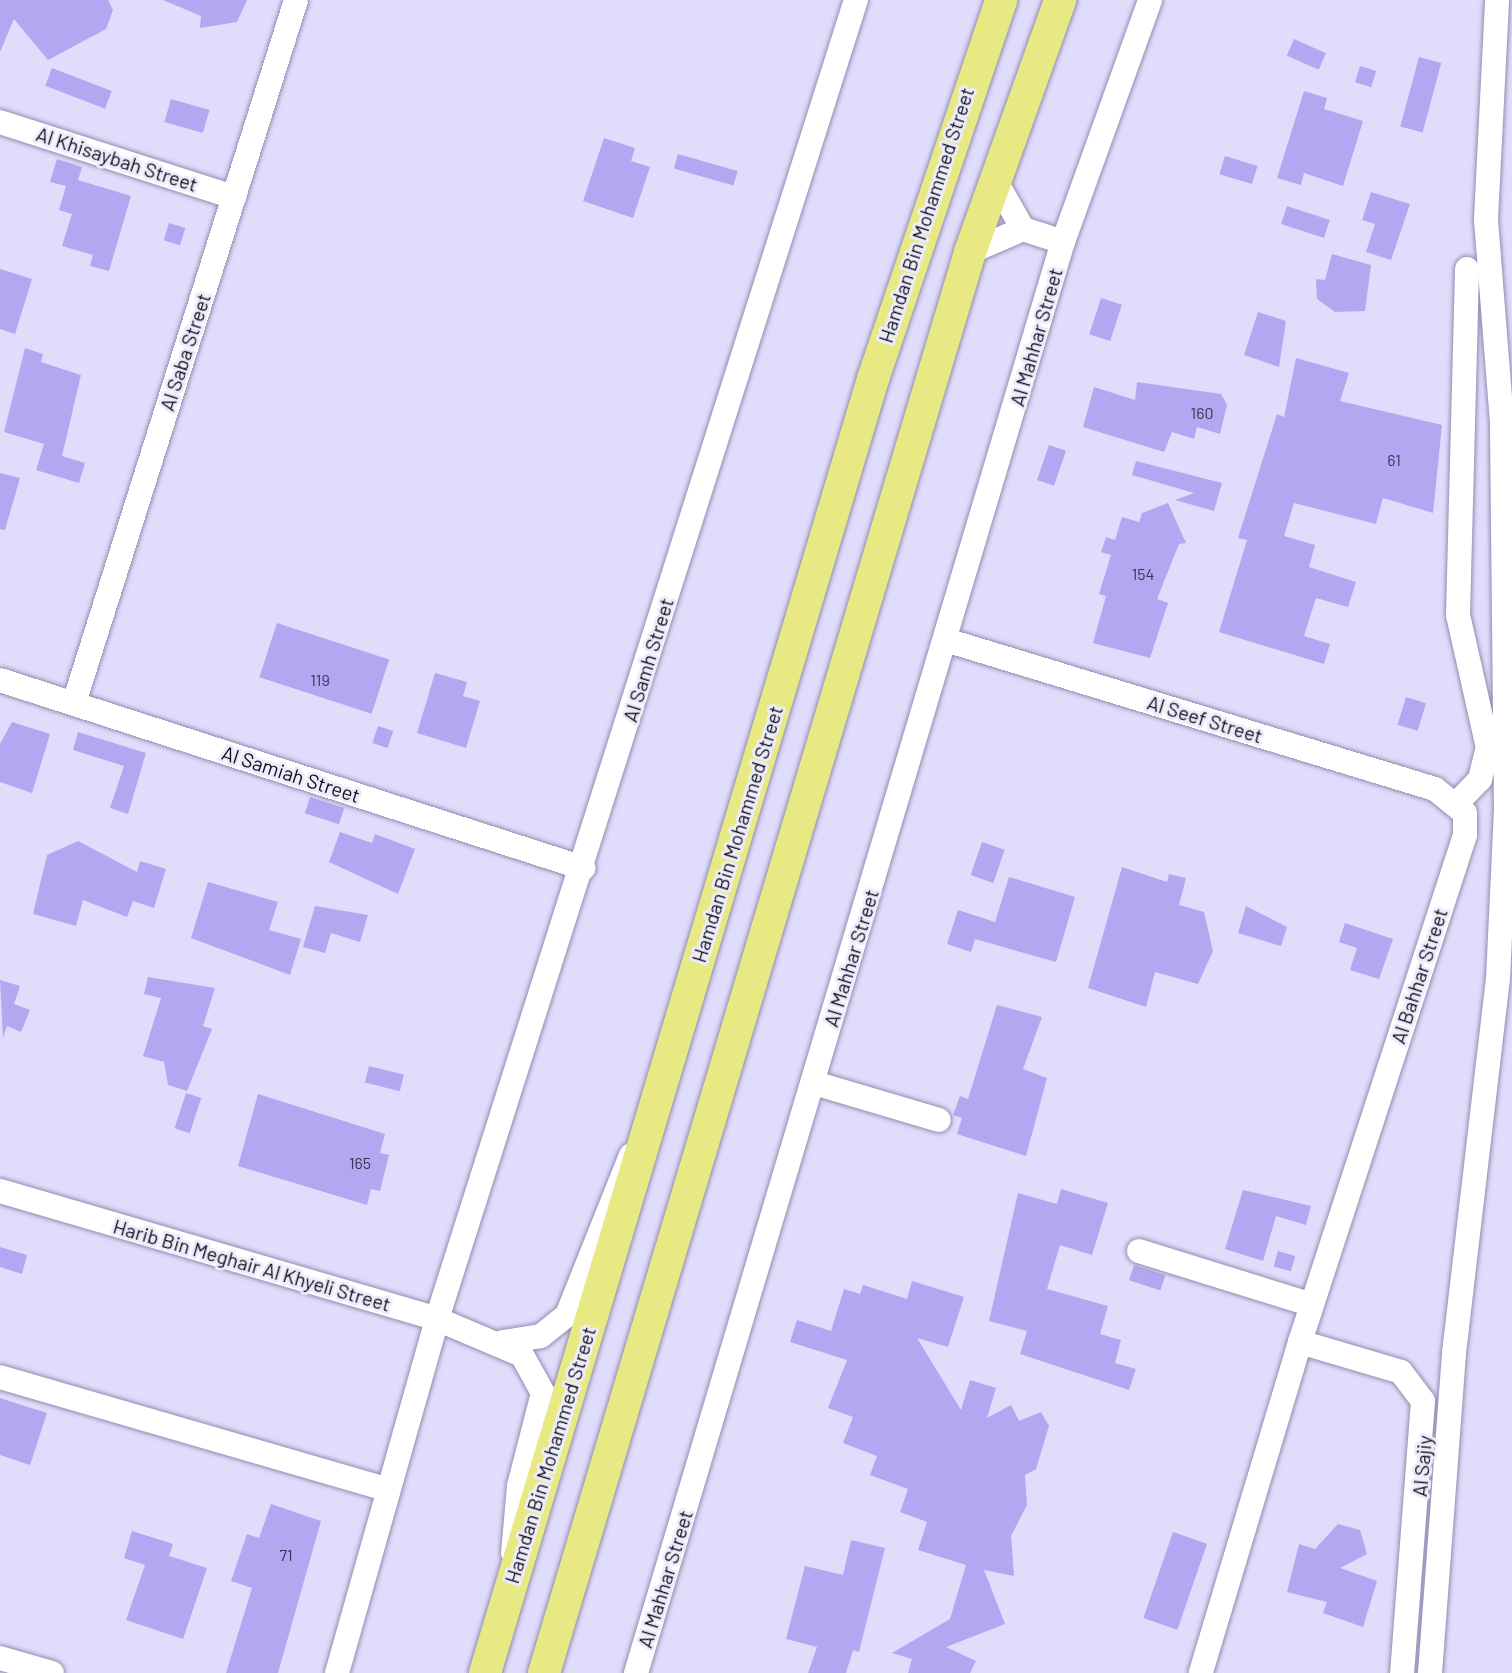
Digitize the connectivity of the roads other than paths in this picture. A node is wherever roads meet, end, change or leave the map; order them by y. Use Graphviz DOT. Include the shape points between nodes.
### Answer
graph roads {
  1 [pos="296,0"];
  2 [pos="856,0"];
  3 [pos="1001,0"];
  4 [pos="1060,0"];
  5 [pos="1150,0"];
  6 [pos="1497,0"];
  7 [pos="0,122"];
  8 [pos="995,180"];
  9 [pos="234,197"];
  10 [pos="1023,229"];
  11 [pos="1063,242"];
  12 [pos="970,252"];
  13 [pos="1467,269"];
  14 [pos="949,641"];
  15 [pos="0,680"];
  16 [pos="74,703"];
  17 [pos="1458,802"];
  18 [pos="583,868"];
  19 [pos="814,1083"];
  20 [pos="939,1120"];
  21 [pos="651,1122"];
  22 [pos="0,1191"];
  23 [pos="1139,1251"];
  24 [pos="1312,1305"];
  25 [pos="437,1319"];
  26 [pos="503,1342"];
  27 [pos="1300,1342"];
  28 [pos="0,1377"];
  29 [pos="388,1490"];
  30 [pos="514,1576"];
  31 [pos="0,1658"];
  32 [pos="52,1673"];
  33 [pos="337,1673"];
  34 [pos="485,1673"];
  35 [pos="544,1673"];
  36 [pos="636,1673"];
  37 [pos="1201,1673"];
  38 [pos="1402,1673"];
  39 [pos="1430,1673"];
  1 -- 9 [label="street, Al Saba Street"];
  2 -- 18 [label="street, Al Samh Street"];
  3 -- 21 [label="main road, Hamdan Bin Mohammed Street" via="873,379"];
  4 -- 8 [label="main road"];
  5 -- 11 [label="street, Al Mahhar Street"];
  6 -- 39 [label="street" via="1486,219 1502,423 1505,827 1498,979 1454,1353"];
  7 -- 9 [label="street, Al Khisaybah Street"];
  8 -- 10 [label="street"];
  8 -- 12 [label="main road"];
  9 -- 16 [label="street, Al Saba Street"];
  10 -- 11 [label="street, Al Mahhar Street"];
  10 -- 12 [label="street"];
  11 -- 14 [label="street, Al Mahhar Street"];
  12 -- 35 [label="main road"];
  13 -- 17 [label="street" via="1458,615 1488,748 1480,779"];
  14 -- 17 [label="street, Al Seef Street"];
  14 -- 19 [label="street, Al Mahhar Street"];
  15 -- 16 [label="street, Al Samiah Street"];
  16 -- 18 [label="street, Al Samiah Street"];
  17 -- 24 [label="street, Al Bahhar Street" via="1465,835"];
  18 -- 25 [label="street, Al Samh Street"];
  19 -- 20 [label="street"];
  19 -- 36 [label="street, Al Mahhar Street"];
  21 -- 26 [label="street, Harib Bin Meghair Al Khyeli Street" via="602,1213 567,1315 541,1336"];
  21 -- 30 [label="main road, Hamdan Bin Mohammed Street"];
  22 -- 25 [label="street, Harib Bin Meghair Al Khyeli Street"];
  23 -- 24 [label="street"];
  24 -- 27 [label="street, Al Bahhar Street"];
  25 -- 26 [label="street, Harib Bin Meghair Al Khyeli Street"];
  25 -- 29 [label="street, Al Samh Street"];
  26 -- 30 [label="street, Harib Bin Meghair Al Khyeli Street" via="534,1365 543,1393 517,1497"];
  27 -- 37 [label="street, Al Bahhar Street"];
  27 -- 38 [label="street, Al Sajiy" via="1401,1372 1423,1401"];
  28 -- 29 [label="street"];
  29 -- 33 [label="street, Al Samh Street"];
  30 -- 34 [label="main road, Hamdan Bin Mohammed Street"];
  31 -- 32 [label="street"];
}
